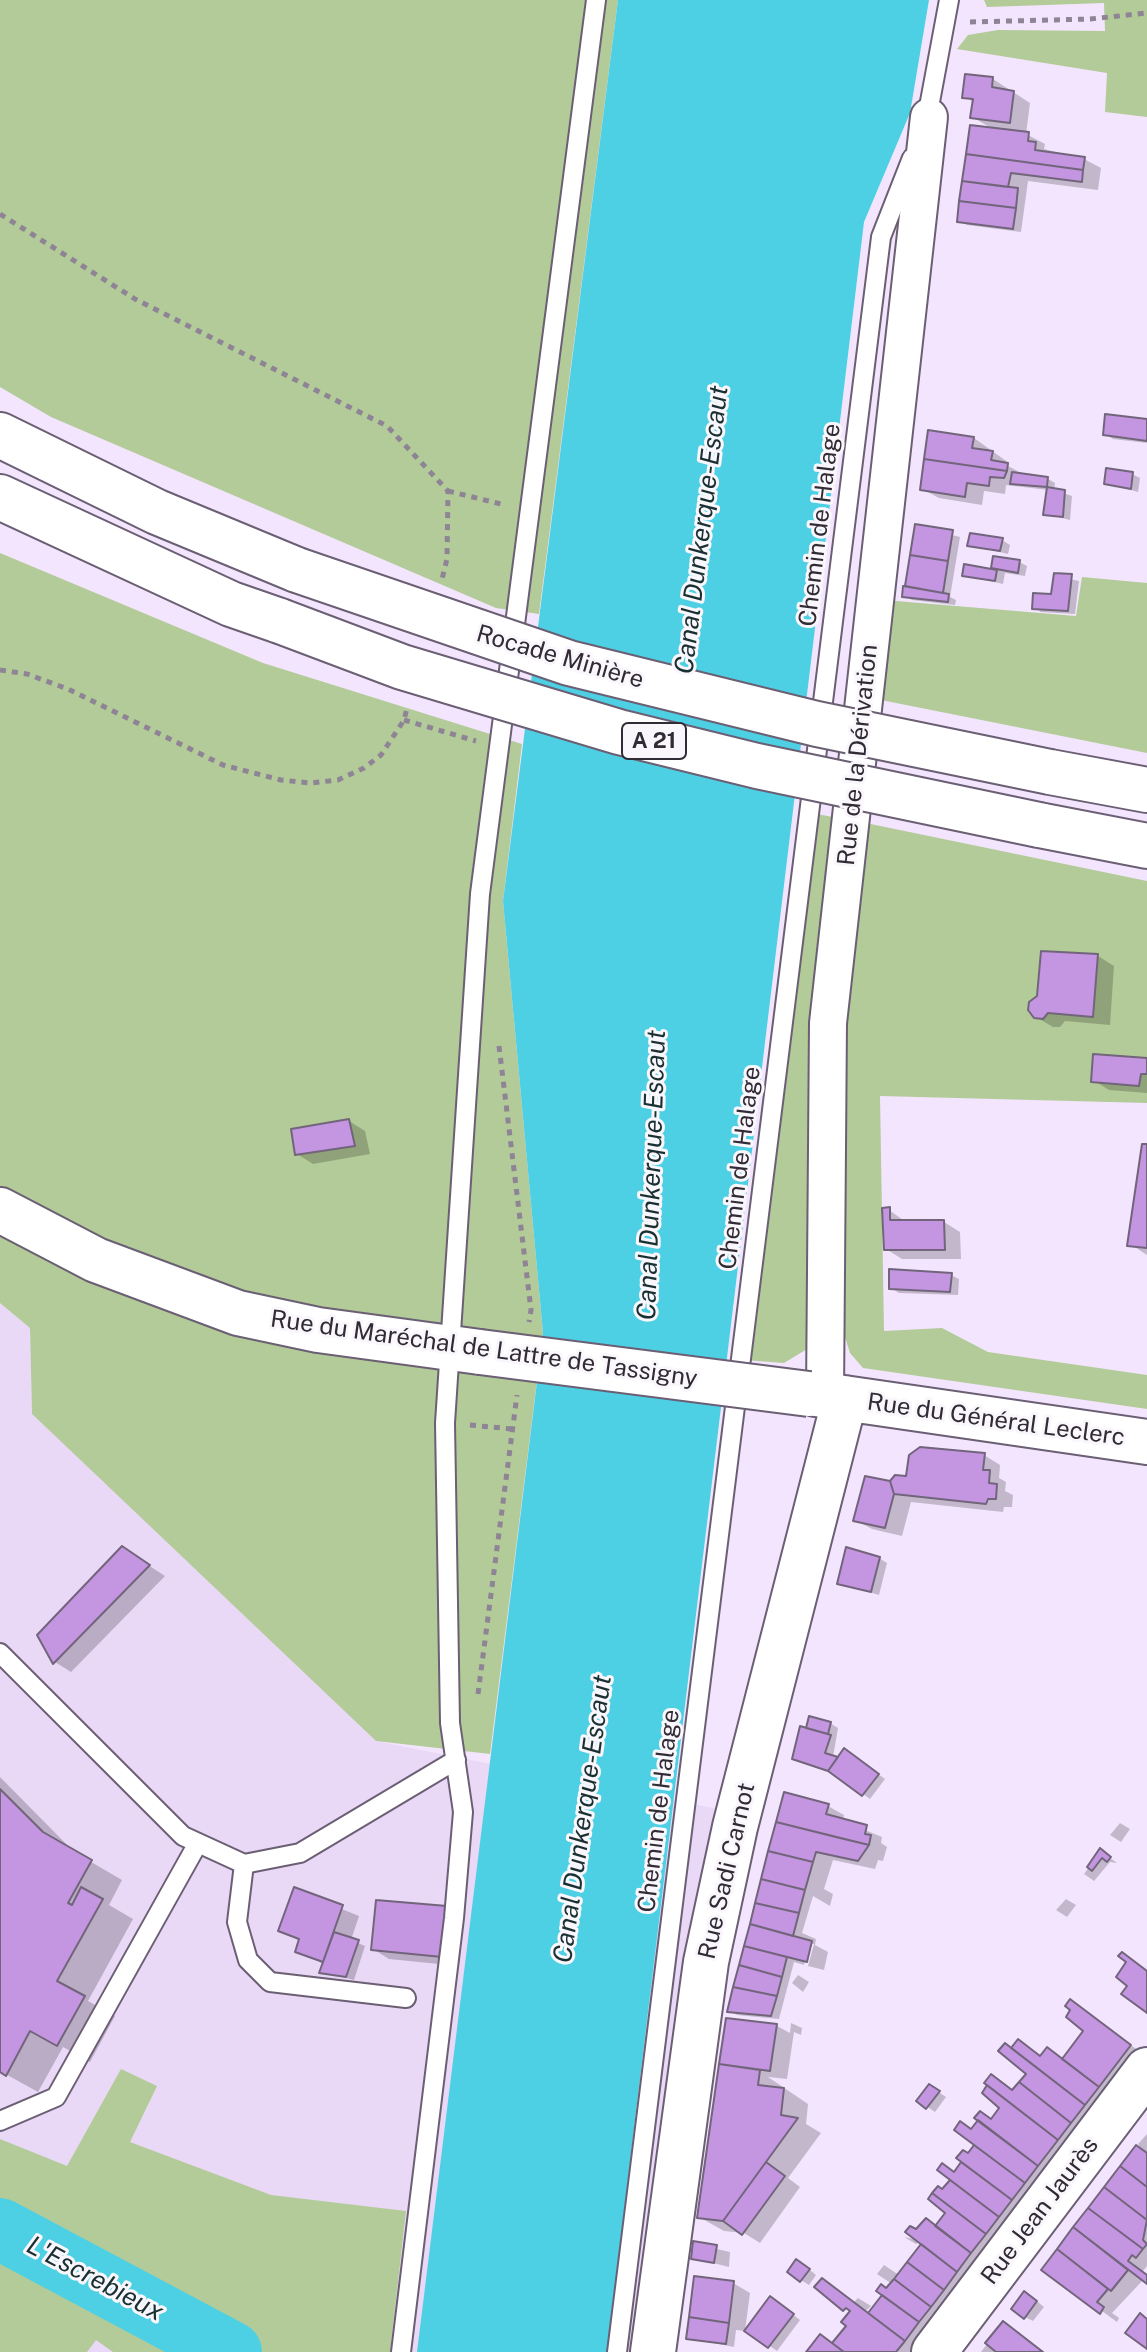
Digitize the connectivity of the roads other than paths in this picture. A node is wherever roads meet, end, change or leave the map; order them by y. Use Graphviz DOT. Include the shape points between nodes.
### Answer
graph roads {
  1 [pos="596,0"];
  2 [pos="949,0"];
  3 [pos="929,117"];
  4 [pos="0,435"];
  5 [pos="0,497"];
  6 [pos="1147,790"];
  7 [pos="1147,846"];
  8 [pos="0,1210"];
  9 [pos="465,1350"];
  10 [pos="826,1396"];
  11 [pos="1147,1442"];
  12 [pos="0,1653"];
  13 [pos="456,1760"];
  14 [pos="198,1843"];
  15 [pos="244,1864"];
  16 [pos="406,1998"];
  17 [pos="1147,2070"];
  18 [pos="0,2121"];
  19 [pos="401,2352"];
  20 [pos="617,2352"];
  21 [pos="653,2352"];
  22 [pos="934,2352"];
  1 -- 9 [label="lane" via="480,894"];
  2 -- 3 [label="lane, Chemin de Halage"];
  3 -- 10 [label="street, Rue de la Dérivation" via="828,1023"];
  3 -- 20 [label="lane, Chemin de Halage" via="881,237"];
  4 -- 6 [label="main road, Rocade Minière / A 21, bridge" via="157,512 297,570 569,663 844,730"];
  5 -- 7 [label="main road, A 21, bridge" via="231,604 402,667 646,739"];
  8 -- 9 [label="main road, Rue du Maréchal de Lattre de Tassigny" via="96,1260 208,1304 290,1325"];
  9 -- 10 [label="main road, Rue du Maréchal de Lattre de Tassigny, bridge"];
  9 -- 13 [label="lane" via="445,1423 450,1723"];
  10 -- 11 [label="main road, Rue du Général Leclerc"];
  10 -- 21 [label="main road, Rue Sadi Carnot" via="708,1950"];
  12 -- 14 [label="lane" via="183,1836"];
  13 -- 15 [label="lane" via="300,1853"];
  13 -- 19 [label="lane" via="463,1812 457,1887"];
  14 -- 15 [label="lane"];
  14 -- 18 [label="lane" via="56,2097"];
  15 -- 16 [label="lane" via="237,1922 248,1960 270,1982"];
  17 -- 22 [label="main road, Rue Jean Jaurès"];
}
